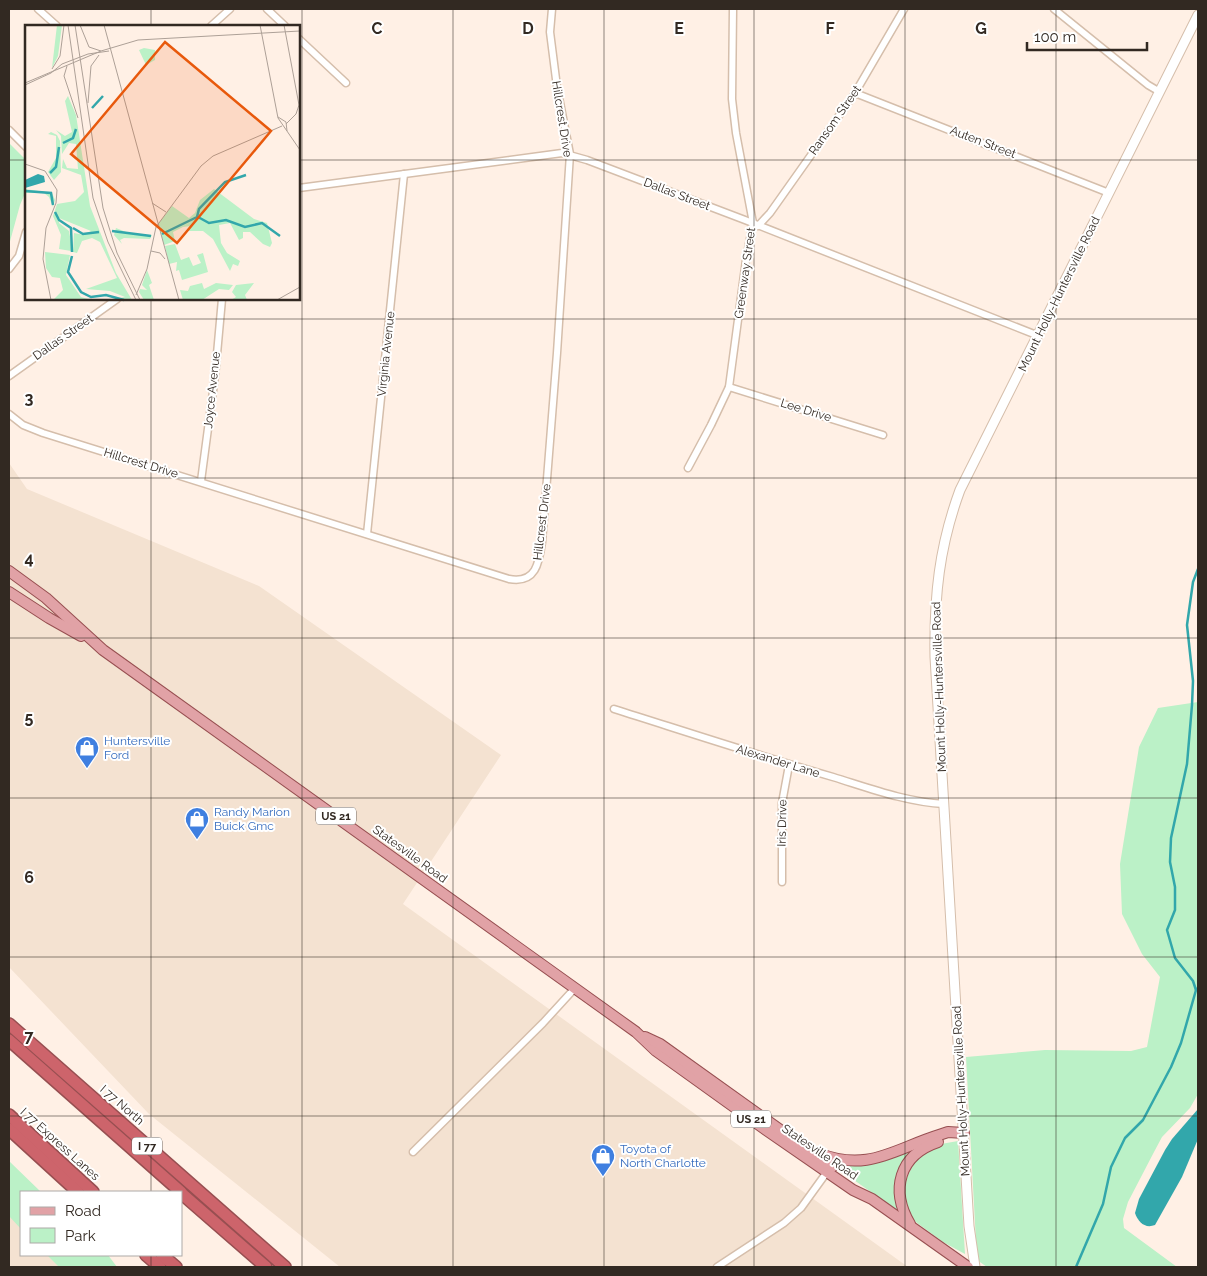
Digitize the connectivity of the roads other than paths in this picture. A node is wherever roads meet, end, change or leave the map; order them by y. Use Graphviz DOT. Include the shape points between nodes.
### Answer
graph roads {
  1 [pos="38,9"];
  2 [pos="230,9"];
  3 [pos="267,9"];
  4 [pos="552,9"];
  5 [pos="733,9"];
  6 [pos="904,9"];
  7 [pos="1054,9"];
  8 [pos="1198,15"];
  9 [pos="56,25"];
  10 [pos="212,25"];
  11 [pos="284,25"];
  12 [pos="300,40"];
  13 [pos="346,83"];
  14 [pos="1160,92"];
  15 [pos="856,93"];
  16 [pos="9,130"];
  17 [pos="25,146"];
  18 [pos="570,154"];
  19 [pos="404,174"];
  20 [pos="300,188"];
  21 [pos="1109,193"];
  22 [pos="755,225"];
  23 [pos="25,235"];
  24 [pos="9,269"];
  25 [pos="116,300"];
  26 [pos="222,300"];
  27 [pos="1038,336"];
  28 [pos="9,376"];
  29 [pos="729,387"];
  30 [pos="9,414"];
  31 [pos="883,435"];
  32 [pos="688,468"];
  33 [pos="201,481"];
  34 [pos="367,534"];
  35 [pos="9,571"];
  36 [pos="9,592"];
  37 [pos="97,645"];
  38 [pos="614,709"];
  39 [pos="789,765"];
  40 [pos="944,804"];
  41 [pos="782,882"];
  42 [pos="574,988"];
  43 [pos="9,1024"];
  44 [pos="636,1032"];
  45 [pos="9,1040"];
  46 [pos="9,1115"];
  47 [pos="9,1130"];
  48 [pos="964,1133"];
  49 [pos="806,1149"];
  50 [pos="413,1152"];
  51 [pos="827,1172"];
  52 [pos="77,1191"];
  53 [pos="92,1191"];
  54 [pos="180,1191"];
  55 [pos="182,1193"];
  56 [pos="872,1199"];
  57 [pos="912,1228"];
  58 [pos="147,1256"];
  59 [pos="163,1256"];
  60 [pos="160,1267"];
  61 [pos="176,1267"];
  62 [pos="266,1267"];
  63 [pos="285,1267"];
  64 [pos="717,1267"];
  65 [pos="968,1267"];
  66 [pos="975,1267"];
  1 -- 9 [label="street"];
  2 -- 10 [label="street"];
  3 -- 11 [label="street"];
  4 -- 18 [label="street, Hillcrest Drive" via="550,32"];
  5 -- 22 [label="street, Greenway Street" via="732,99"];
  6 -- 15 [label="street, Ransom Street"];
  7 -- 14 [label="street"];
  8 -- 14 [label="main road, Mount Holly-Huntersville Road"];
  12 -- 13 [label="street"];
  14 -- 21 [label="main road, Mount Holly-Huntersville Road"];
  15 -- 21 [label="street, Auten Street"];
  15 -- 22 [label="street, Ransom Street" via="770,213"];
  16 -- 17 [label="street"];
  18 -- 19 [label="street, Dallas Street" via="547,154"];
  18 -- 22 [label="street, Dallas Street"];
  18 -- 34 [label="street, Hillcrest Drive" via="549,460 542,542 535,571 522,579 509,579"];
  19 -- 20 [label="street, Dallas Street"];
  19 -- 34 [label="street, Virginia Avenue"];
  21 -- 27 [label="main road, Mount Holly-Huntersville Road"];
  22 -- 27 [label="street, Dallas Street"];
  22 -- 29 [label="street, Greenway Street" via="746,260"];
  23 -- 24 [label="street" via="19,256"];
  25 -- 28 [label="street, Dallas Street"];
  26 -- 33 [label="street, Joyce Avenue"];
  27 -- 40 [label="main road, Mount Holly-Huntersville Road" via="960,490 942,552 935,627"];
  29 -- 31 [label="street, Lee Drive"];
  29 -- 32 [label="street, Greenway Street"];
  30 -- 33 [label="street, Hillcrest Drive" via="23,425 43,433"];
  33 -- 34 [label="street, Hillcrest Drive"];
  35 -- 37 [label="main road, Statesville Road / US 21" via="46,598"];
  36 -- 37 [label="main road, Statesville Road / US 21"];
  37 -- 42 [label="main road, Statesville Road / US 21"];
  38 -- 39 [label="street, Alexander Lane"];
  39 -- 40 [label="street, Alexander Lane" via="919,802"];
  39 -- 41 [label="street, Iris Drive" via="781,809"];
  40 -- 48 [label="main road, Mount Holly-Huntersville Road"];
  42 -- 44 [label="main road, Statesville Road / US 21"];
  42 -- 50 [label="street"];
  43 -- 63 [label="highway, I 77 North / I 77"];
  44 -- 49 [label="main road, Statesville Road / US 21" via="660,1044"];
  44 -- 51 [label="main road, Statesville Road / US 21" via="656,1051"];
  45 -- 54 [label="highway, I 77"];
  46 -- 53 [label="highway, I 77 Express Lanes"];
  47 -- 52 [label="highway"];
  48 -- 49 [label="main road" via="939,1134 888,1155 860,1161 833,1158"];
  48 -- 57 [label="main road" via="927,1146 908,1164 900,1183 899,1197 902,1211"];
  48 -- 66 [label="main road, Mount Holly-Huntersville Road"];
  49 -- 56 [label="main road, Statesville Road / US 21"];
  51 -- 56 [label="main road, Statesville Road / US 21"];
  51 -- 64 [label="street" via="801,1208 784,1223"];
  55 -- 62 [label="highway, I 77"];
  56 -- 57 [label="main road, Statesville Road / US 21"];
  57 -- 65 [label="main road, Statesville Road / US 21"];
  58 -- 60 [label="highway"];
  59 -- 61 [label="highway"];
}
